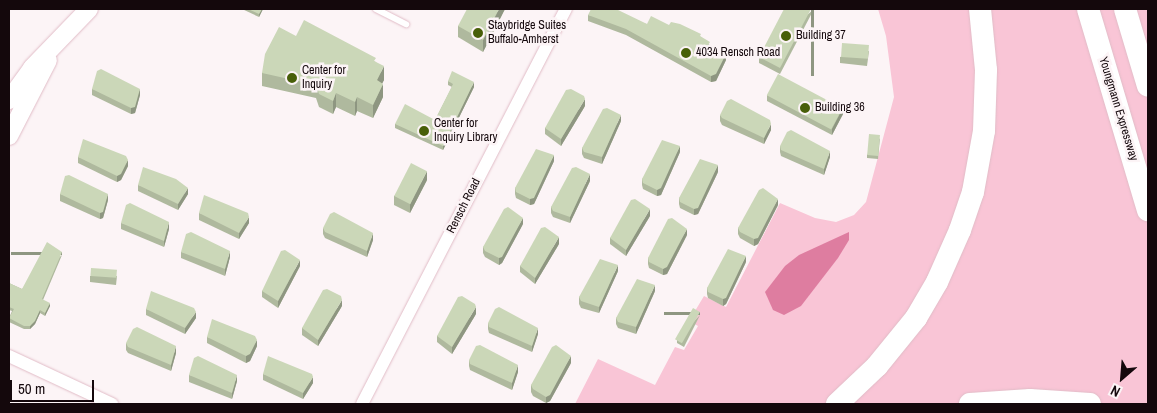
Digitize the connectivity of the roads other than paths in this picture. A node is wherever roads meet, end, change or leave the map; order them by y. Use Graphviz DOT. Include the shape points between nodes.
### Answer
graph roads {
  1 [pos="88,9"];
  2 [pos="376,9"];
  3 [pos="566,9"];
  4 [pos="980,9"];
  5 [pos="1088,9"];
  6 [pos="1125,9"];
  7 [pos="406,24"];
  8 [pos="56,46"];
  9 [pos="1148,86"];
  10 [pos="9,100"];
  11 [pos="9,136"];
  12 [pos="1148,210"];
  13 [pos="9,356"];
  14 [pos="112,404"];
  15 [pos="362,404"];
  16 [pos="837,404"];
  17 [pos="970,404"];
  18 [pos="1090,404"];
  1 -- 8 [label="main road"];
  2 -- 7 [label="lane"];
  3 -- 15 [label="street, Rensch Road"];
  4 -- 16 [label="highway" via="986,77 984,131 965,217 946,265 916,318 877,366"];
  5 -- 12 [label="highway, Youngmann Expressway"];
  6 -- 9 [label="highway"];
  8 -- 10 [label="main road" via="32,68"];
  8 -- 11 [label="main road"];
  13 -- 14 [label="street"];
  17 -- 18 [label="highway" via="1030,400"];
}
